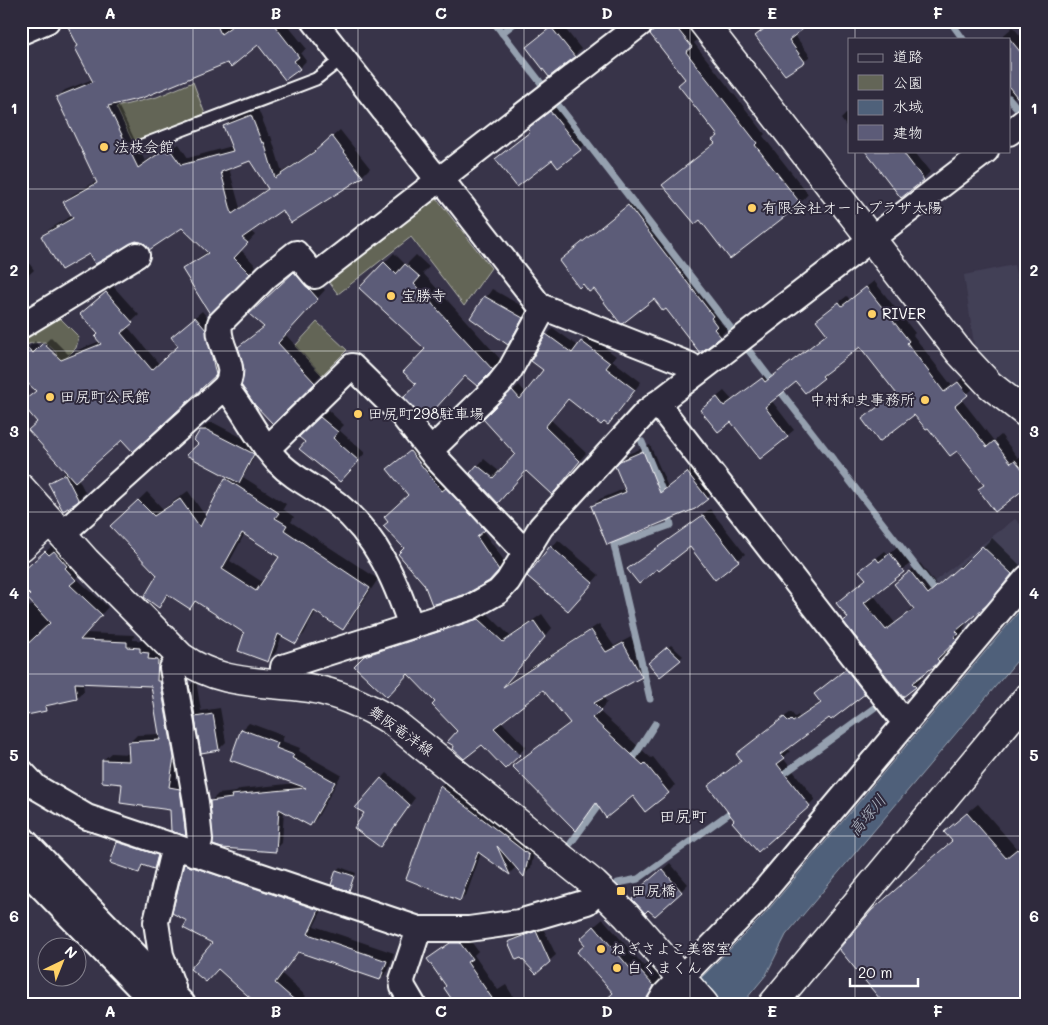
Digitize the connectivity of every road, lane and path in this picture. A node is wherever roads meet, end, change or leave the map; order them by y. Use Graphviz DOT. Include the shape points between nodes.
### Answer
graph roads {
  1 [pos="47,21"];
  2 [pos="314,21"];
  3 [pos="644,21"];
  4 [pos="702,21"];
  5 [pos="21,32"];
  6 [pos="343,58"];
  7 [pos="1027,120"];
  8 [pos="1010,132"];
  9 [pos="140,146"];
  10 [pos="985,152"];
  11 [pos="439,180"];
  12 [pos="871,239"];
  13 [pos="137,255"];
  14 [pos="544,308"];
  15 [pos="21,326"];
  16 [pos="696,373"];
  17 [pos="225,387"];
  18 [pos="657,403"];
  19 [pos="1027,414"];
  20 [pos="267,449"];
  21 [pos="431,450"];
  22 [pos="21,488"];
  23 [pos="56,528"];
  24 [pos="21,547"];
  25 [pos="525,552"];
  26 [pos="1027,578"];
  27 [pos="412,626"];
  28 [pos="181,657"];
  29 [pos="282,685"];
  30 [pos="1027,698"];
  31 [pos="906,721"];
  32 [pos="21,771"];
  33 [pos="21,837"];
  34 [pos="185,850"];
  35 [pos="21,866"];
  36 [pos="600,889"];
  37 [pos="419,929"];
  38 [pos="691,989"];
  39 [pos="171,1002"];
  40 [pos="413,1004"];
  41 [pos="659,1004"];
  42 [pos="773,1004"];
  1 -- 5 [label="street"];
  2 -- 6 [label="street"];
  3 -- 11 [label="street"];
  4 -- 12 [label="street"];
  6 -- 9 [label="lane" via="316,79"];
  6 -- 11 [label="street"];
  7 -- 8 [label="street"];
  10 -- 12 [label="street"];
  11 -- 14 [label="street"];
  11 -- 17 [label="street" via="315,276 296,253 224,317 218,331 232,372"];
  12 -- 16 [label="street"];
  12 -- 19 [label="street" via="974,370"];
  13 -- 15 [label="street"];
  14 -- 16 [label="street" via="690,365"];
  14 -- 21 [label="street" via="499,384"];
  16 -- 18 [label="street"];
  17 -- 20 [label="street"];
  17 -- 23 [label="street"];
  18 -- 25 [label="street" via="541,527"];
  18 -- 31 [label="street"];
  20 -- 21 [label="street" via="352,366 402,415"];
  20 -- 27 [label="street" via="288,471 339,506 373,542 397,586"];
  21 -- 25 [label="street"];
  22 -- 23 [label="street, 舞阪竜洋線"];
  23 -- 24 [label="street"];
  23 -- 28 [label="street, 舞阪竜洋線"];
  25 -- 27 [label="street" via="508,581 485,601"];
  26 -- 31 [label="street"];
  27 -- 29 [label="street" via="283,667"];
  28 -- 29 [label="street, 舞阪竜洋線" via="221,678"];
  28 -- 34 [label="street" via="172,668 200,840"];
  29 -- 36 [label="street, 舞阪竜洋線" via="344,697 393,722"];
  30 -- 42 [label="street"];
  31 -- 38 [label="street" via="754,902"];
  32 -- 34 [label="street" via="36,787 87,817"];
  33 -- 39 [label="street"];
  34 -- 37 [label="street"];
  34 -- 39 [label="street" via="156,922"];
  35 -- 39 [label="street"];
  36 -- 37 [label="street" via="587,902 519,922 470,929"];
  36 -- 38 [label="street, 舞阪竜洋線"];
  37 -- 40 [label="street" via="402,980"];
  38 -- 41 [label="street"];
}
